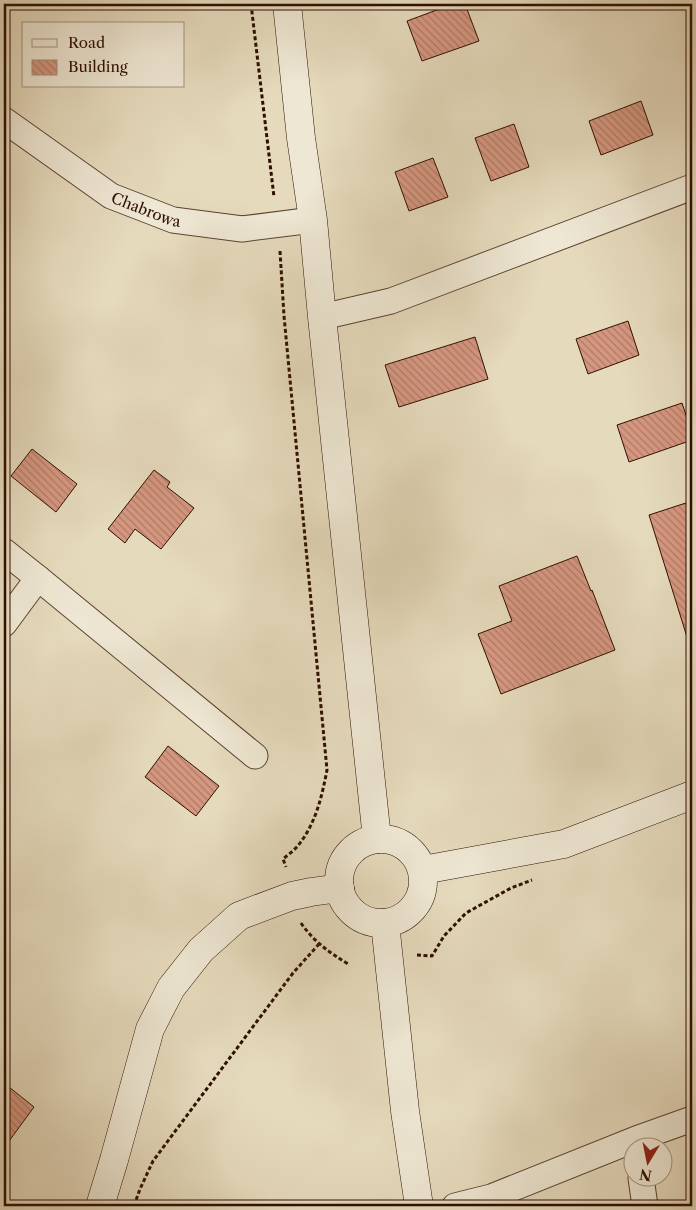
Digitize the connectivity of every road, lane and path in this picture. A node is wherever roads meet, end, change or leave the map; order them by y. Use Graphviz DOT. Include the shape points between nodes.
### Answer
graph roads {
  1 [pos="251,4"];
  2 [pos="287,4"];
  3 [pos="4,120"];
  4 [pos="692,188"];
  5 [pos="313,220"];
  6 [pos="277,225"];
  7 [pos="322,317"];
  8 [pos="4,551"];
  9 [pos="38,578"];
  10 [pos="4,624"];
  11 [pos="255,756"];
  12 [pos="692,795"];
  13 [pos="377,839"];
  14 [pos="286,867"];
  15 [pos="422,870"];
  16 [pos="538,878"];
  17 [pos="340,888"];
  18 [pos="298,918"];
  19 [pos="385,923"];
  20 [pos="319,944"];
  21 [pos="416,955"];
  22 [pos="348,964"];
  23 [pos="692,1119"];
  24 [pos="650,1138"];
  25 [pos="624,1149"];
  26 [pos="643,1188"];
  27 [pos="100,1206"];
  28 [pos="134,1206"];
  29 [pos="419,1206"];
  30 [pos="455,1206"];
  31 [pos="645,1206"];
  1 -- 6 [label="path"];
  2 -- 5 [label="main road"];
  3 -- 6 [label="street, Chabrowa" via="111,196 174,220 242,229"];
  4 -- 7 [label="street" via="390,300"];
  5 -- 6 [label="street, Chabrowa"];
  5 -- 7 [label="main road"];
  6 -- 14 [label="path" via="327,770 314,819 300,843 284,859"];
  7 -- 13 [label="main road"];
  8 -- 9 [label="street"];
  9 -- 10 [label="street"];
  9 -- 11 [label="street"];
  12 -- 15 [label="main road" via="564,844"];
  13 -- 15 [label="main road" via="400,843 418,859"];
  13 -- 17 [label="main road" via="352,850 344,861"];
  15 -- 19 [label="main road" via="424,885 412,911"];
  16 -- 21 [label="path" via="511,888 466,913 444,936 432,956"];
  17 -- 19 [label="main road" via="344,900 361,918 372,923"];
  17 -- 27 [label="main road" via="292,896 239,916 201,950 171,988 150,1029"];
  18 -- 20 [label="path"];
  19 -- 29 [label="main road" via="405,1111"];
  20 -- 22 [label="path"];
  20 -- 28 [label="path" via="153,1161"];
  23 -- 24 [label="street"];
  25 -- 30 [label="street" via="491,1197"];
  26 -- 31 [label="street"];
}
